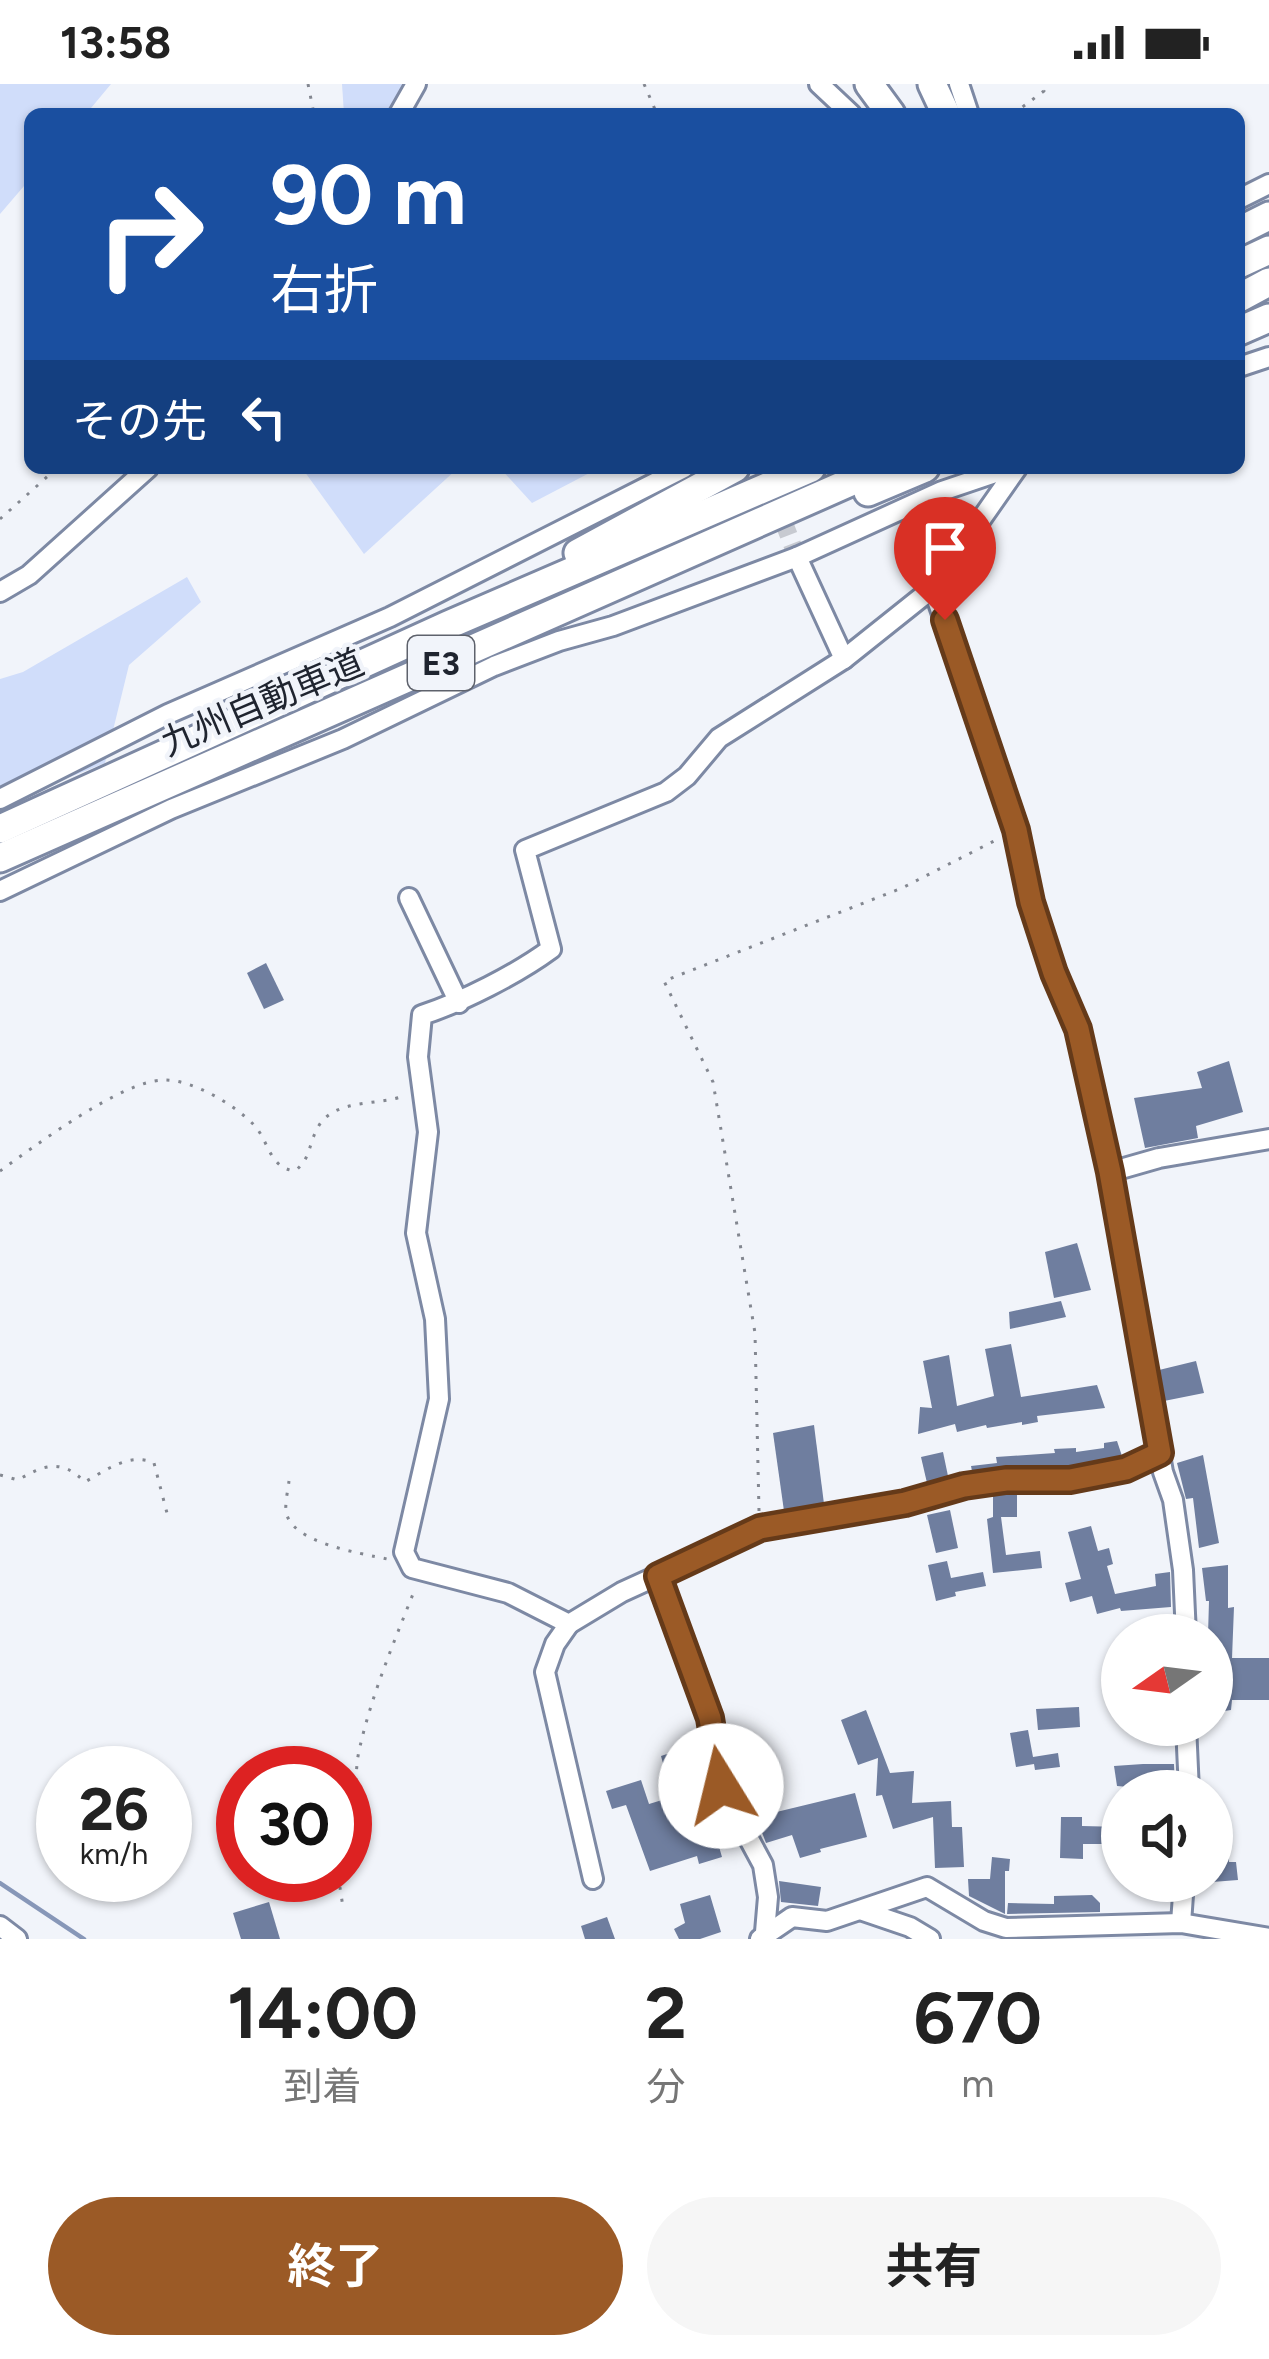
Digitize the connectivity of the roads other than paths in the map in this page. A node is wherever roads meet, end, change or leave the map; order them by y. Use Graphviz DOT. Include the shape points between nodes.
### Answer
graph roads {
  1 [pos="819,84"];
  2 [pos="845,108"];
  3 [pos="141,474"];
  4 [pos="671,474"];
  5 [pos="724,474"];
  6 [pos="798,474"];
  7 [pos="869,474"];
  8 [pos="910,474"];
  9 [pos="994,474"];
  10 [pos="1009,474"];
  11 [pos="797,557"];
  12 [pos="633,581"];
  13 [pos="933,587"];
  14 [pos="0,592"];
  15 [pos="448,625"];
  16 [pos="844,659"];
  17 [pos="0,799"];
  18 [pos="0,829"];
  19 [pos="0,858"];
  20 [pos="0,891"];
  21 [pos="410,898"];
  22 [pos="459,1003"];
  23 [pos="1269,1139"];
  24 [pos="1110,1172"];
  25 [pos="1160,1453"];
  26 [pos="658,1576"];
  27 [pos="1185,1614"];
  28 [pos="569,1624"];
  29 [pos="593,1879"];
  30 [pos="1182,1902"];
  31 [pos="863,1911"];
  32 [pos="1181,1923"];
  33 [pos="0,1926"];
  34 [pos="1005,1933"];
  35 [pos="763,1935"];
  36 [pos="1269,1938"];
  37 [pos="17,1939"];
  38 [pos="930,1939"];
  1 -- 2 [label="street"];
  3 -- 14 [label="street"];
  4 -- 17 [label="street" via="390,617"];
  5 -- 15 [label="highway"];
  6 -- 15 [label="highway, 九州自動車道 / E3"];
  7 -- 12 [label="highway, 九州自動車道 / E3"];
  8 -- 12 [label="highway"];
  9 -- 11 [label="street"];
  10 -- 13 [label="street"];
  11 -- 16 [label="street"];
  11 -- 20 [label="street" via="494,666"];
  12 -- 19 [label="highway, 九州自動車道 / E3"];
  13 -- 16 [label="street"];
  13 -- 24 [label="street" via="1078,1029"];
  15 -- 18 [label="highway, 九州自動車道 / E3"];
  16 -- 22 [label="street" via="718,738 666,792 525,850 551,949"];
  21 -- 22 [label="street"];
  22 -- 28 [label="street" via="422,1015 418,1057 428,1132 416,1233 435,1319 440,1399 404,1552 415,1566 508,1593"];
  23 -- 24 [label="street"];
  24 -- 25 [label="street"];
  25 -- 26 [label="street" via="1070,1480 964,1486 760,1528"];
  25 -- 27 [label="street"];
  26 -- 28 [label="street"];
  26 -- 35 [label="street" via="710,1718 721,1786 763,1865"];
  28 -- 29 [label="street" via="544,1672"];
  30 -- 32 [label="street"];
  31 -- 34 [label="street" via="927,1887"];
  31 -- 35 [label="street" via="827,1921 792,1917"];
  31 -- 38 [label="street"];
  32 -- 34 [label="street"];
  32 -- 36 [label="street"];
  33 -- 37 [label="street"];
}
